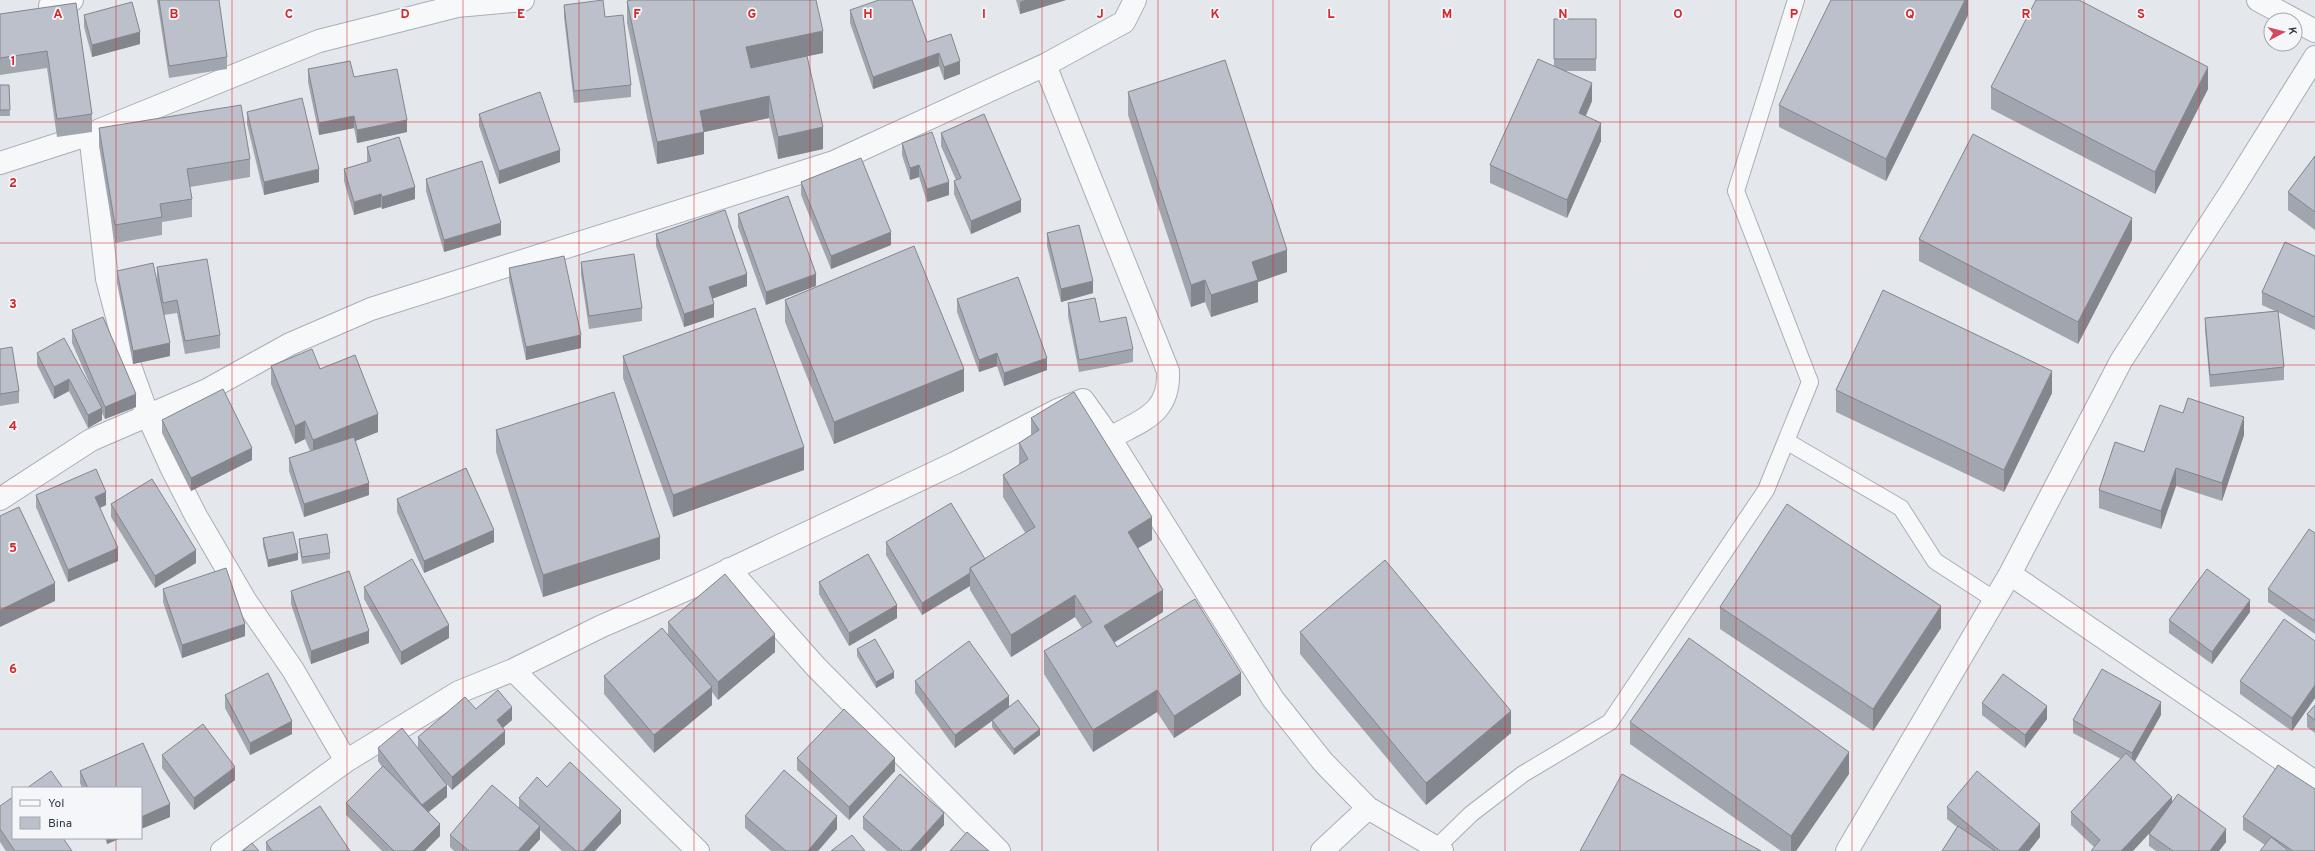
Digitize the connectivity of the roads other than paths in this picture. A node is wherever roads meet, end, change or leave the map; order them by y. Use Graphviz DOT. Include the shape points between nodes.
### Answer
graph roads {
  1 [pos="72,0"];
  2 [pos="516,0"];
  3 [pos="1135,0"];
  4 [pos="1796,0"];
  5 [pos="2258,0"];
  6 [pos="455,3"];
  7 [pos="50,6"];
  8 [pos="2315,31"];
  9 [pos="2315,56"];
  10 [pos="1045,65"];
  11 [pos="90,134"];
  12 [pos="0,163"];
  13 [pos="148,416"];
  14 [pos="1110,438"];
  15 [pos="1786,441"];
  16 [pos="0,499"];
  17 [pos="729,569"];
  18 [pos="2010,574"];
  19 [pos="1995,600"];
  20 [pos="513,670"];
  21 [pos="346,761"];
  22 [pos="2315,782"];
  23 [pos="1368,808"];
  24 [pos="688,848"];
  25 [pos="1439,850"];
  26 [pos="222,851"];
  27 [pos="999,851"];
  28 [pos="1322,851"];
  29 [pos="1847,851"];
  1 -- 7 [label="street"];
  2 -- 6 [label="street"];
  3 -- 10 [label="street" via="1124,22"];
  4 -- 15 [label="lane" via="1736,191 1810,382"];
  5 -- 8 [label="street"];
  6 -- 11 [label="street" via="319,41"];
  9 -- 18 [label="street" via="2121,361"];
  10 -- 13 [label="street" via="834,162 371,309 290,344 208,390"];
  10 -- 14 [label="street" via="1168,371 1169,385 1165,399 1156,412"];
  11 -- 12 [label="street"];
  11 -- 13 [label="street" via="107,279 130,366"];
  13 -- 16 [label="street" via="91,440"];
  13 -- 21 [label="street" via="200,523 245,600 293,670"];
  14 -- 17 [label="street" via="1083,400"];
  14 -- 23 [label="street" via="1273,699 1323,762"];
  15 -- 19 [label="lane" via="1901,508 1935,561"];
  15 -- 25 [label="lane" via="1766,490 1610,722 1523,774 1471,814"];
  17 -- 20 [label="street" via="602,626"];
  17 -- 27 [label="street" via="816,667"];
  18 -- 19 [label="street"];
  18 -- 22 [label="street"];
  19 -- 29 [label="street"];
  20 -- 21 [label="street" via="459,692"];
  20 -- 24 [label="street"];
  21 -- 26 [label="street"];
  23 -- 25 [label="street"];
  23 -- 28 [label="street"];
}
